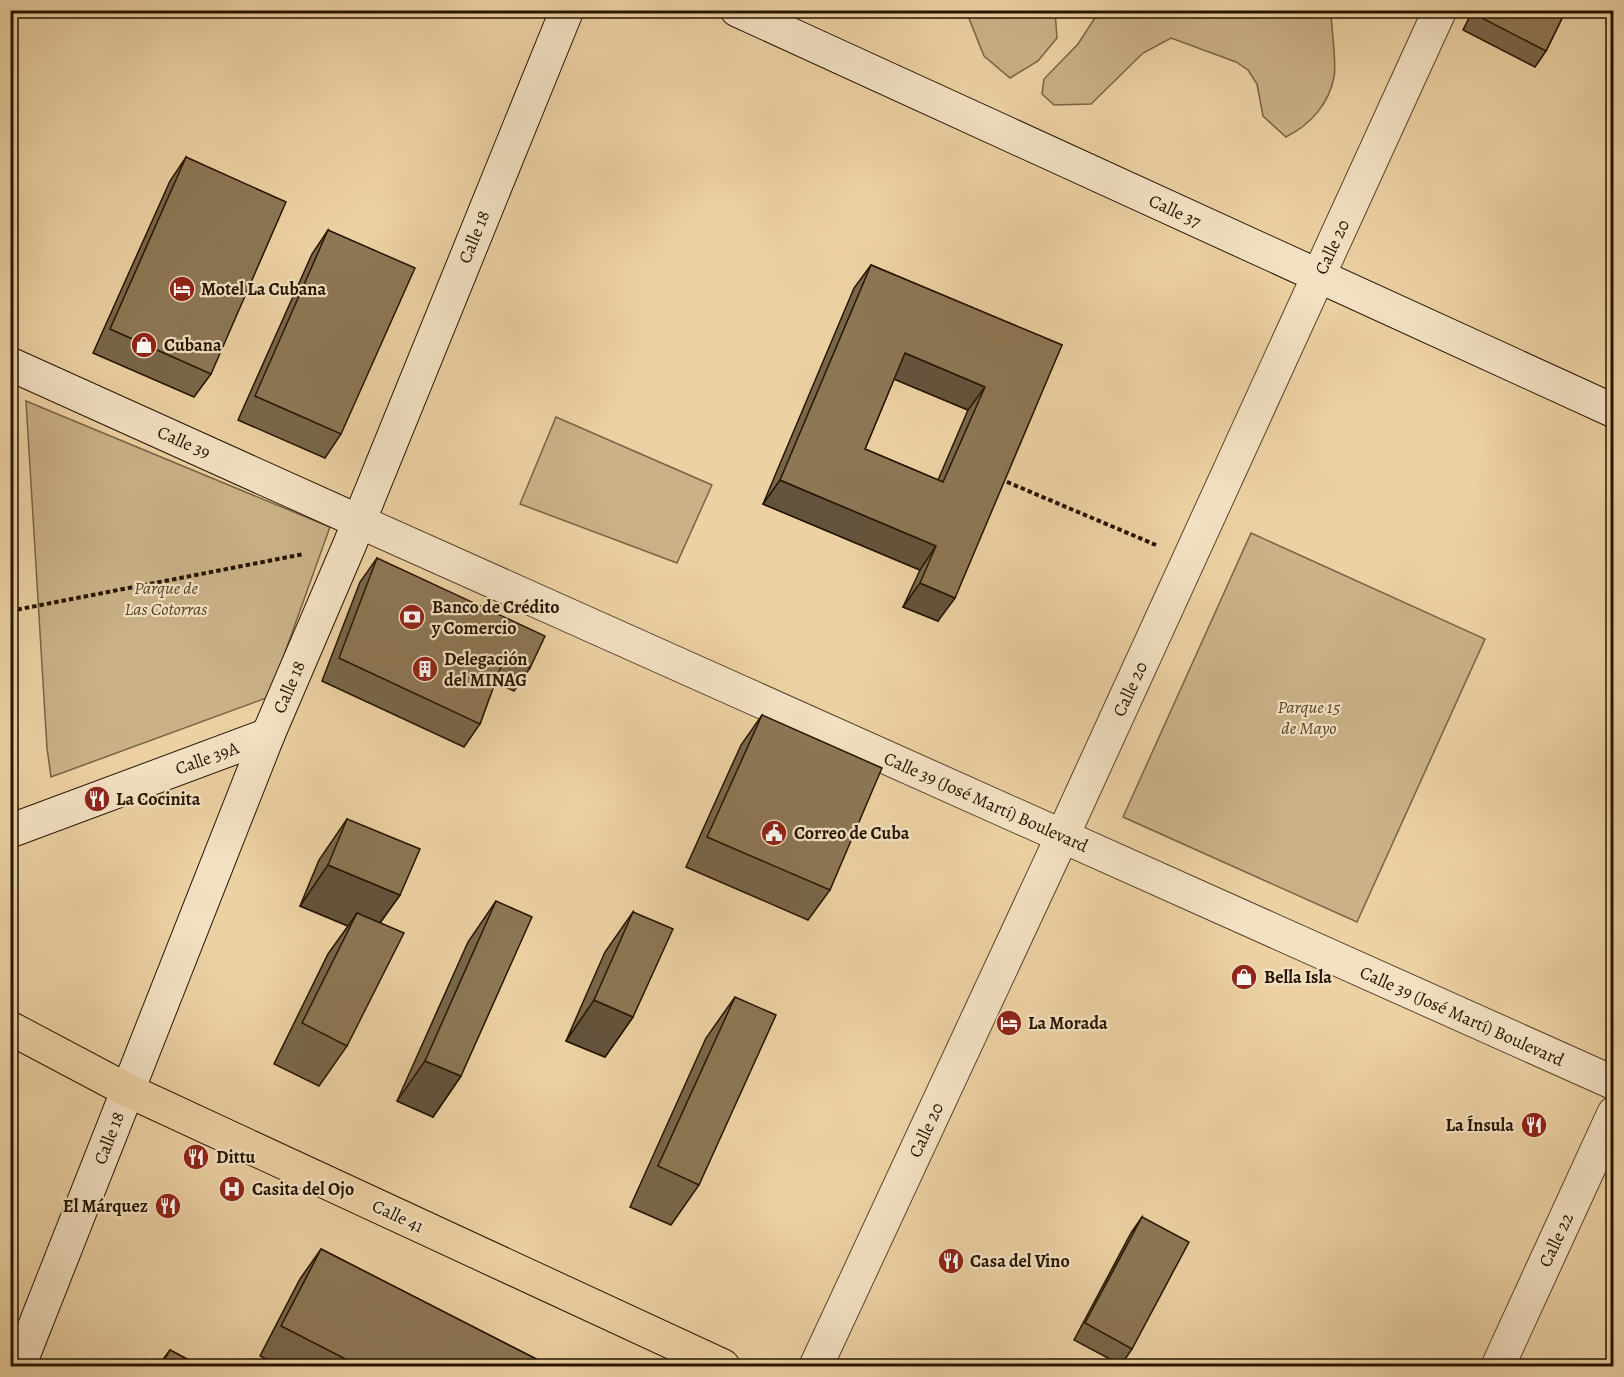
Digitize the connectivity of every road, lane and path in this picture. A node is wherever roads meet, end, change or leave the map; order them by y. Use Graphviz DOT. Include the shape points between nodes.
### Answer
graph roads {
  1 [pos="567,10"];
  2 [pos="737,10"];
  3 [pos="1440,10"];
  4 [pos="1319,276"];
  5 [pos="10,364"];
  6 [pos="1614,411"];
  7 [pos="999,479"];
  8 [pos="353,533"];
  9 [pos="1189,558"];
  10 [pos="10,611"];
  11 [pos="268,735"];
  12 [pos="10,831"];
  13 [pos="1062,837"];
  14 [pos="10,1028"];
  15 [pos="1614,1083"];
  16 [pos="127,1090"];
  17 [pos="1614,1113"];
  18 [pos="19,1366"];
  19 [pos="723,1366"];
  20 [pos="816,1366"];
  21 [pos="1498,1366"];
  1 -- 8 [label="street, Calle 18"];
  2 -- 4 [label="street, Calle 37"];
  3 -- 4 [label="street, Calle 20"];
  4 -- 6 [label="street, Calle 37"];
  4 -- 9 [label="street, Calle 20"];
  5 -- 8 [label="street, Calle 39"];
  7 -- 9 [label="path"];
  8 -- 10 [label="path"];
  8 -- 11 [label="street, Calle 18"];
  8 -- 13 [label="street, Calle 39 (José Martí) Boulevard"];
  9 -- 13 [label="street, Calle 20"];
  11 -- 12 [label="street, Calle 39A"];
  11 -- 16 [label="street, Calle 18"];
  13 -- 15 [label="street, Calle 39 (José Martí) Boulevard"];
  13 -- 20 [label="street, Calle 20"];
  14 -- 16 [label="main road, Calle 41"];
  16 -- 18 [label="street, Calle 18"];
  16 -- 19 [label="main road, Calle 41"];
  17 -- 21 [label="street, Calle 22"];
}
